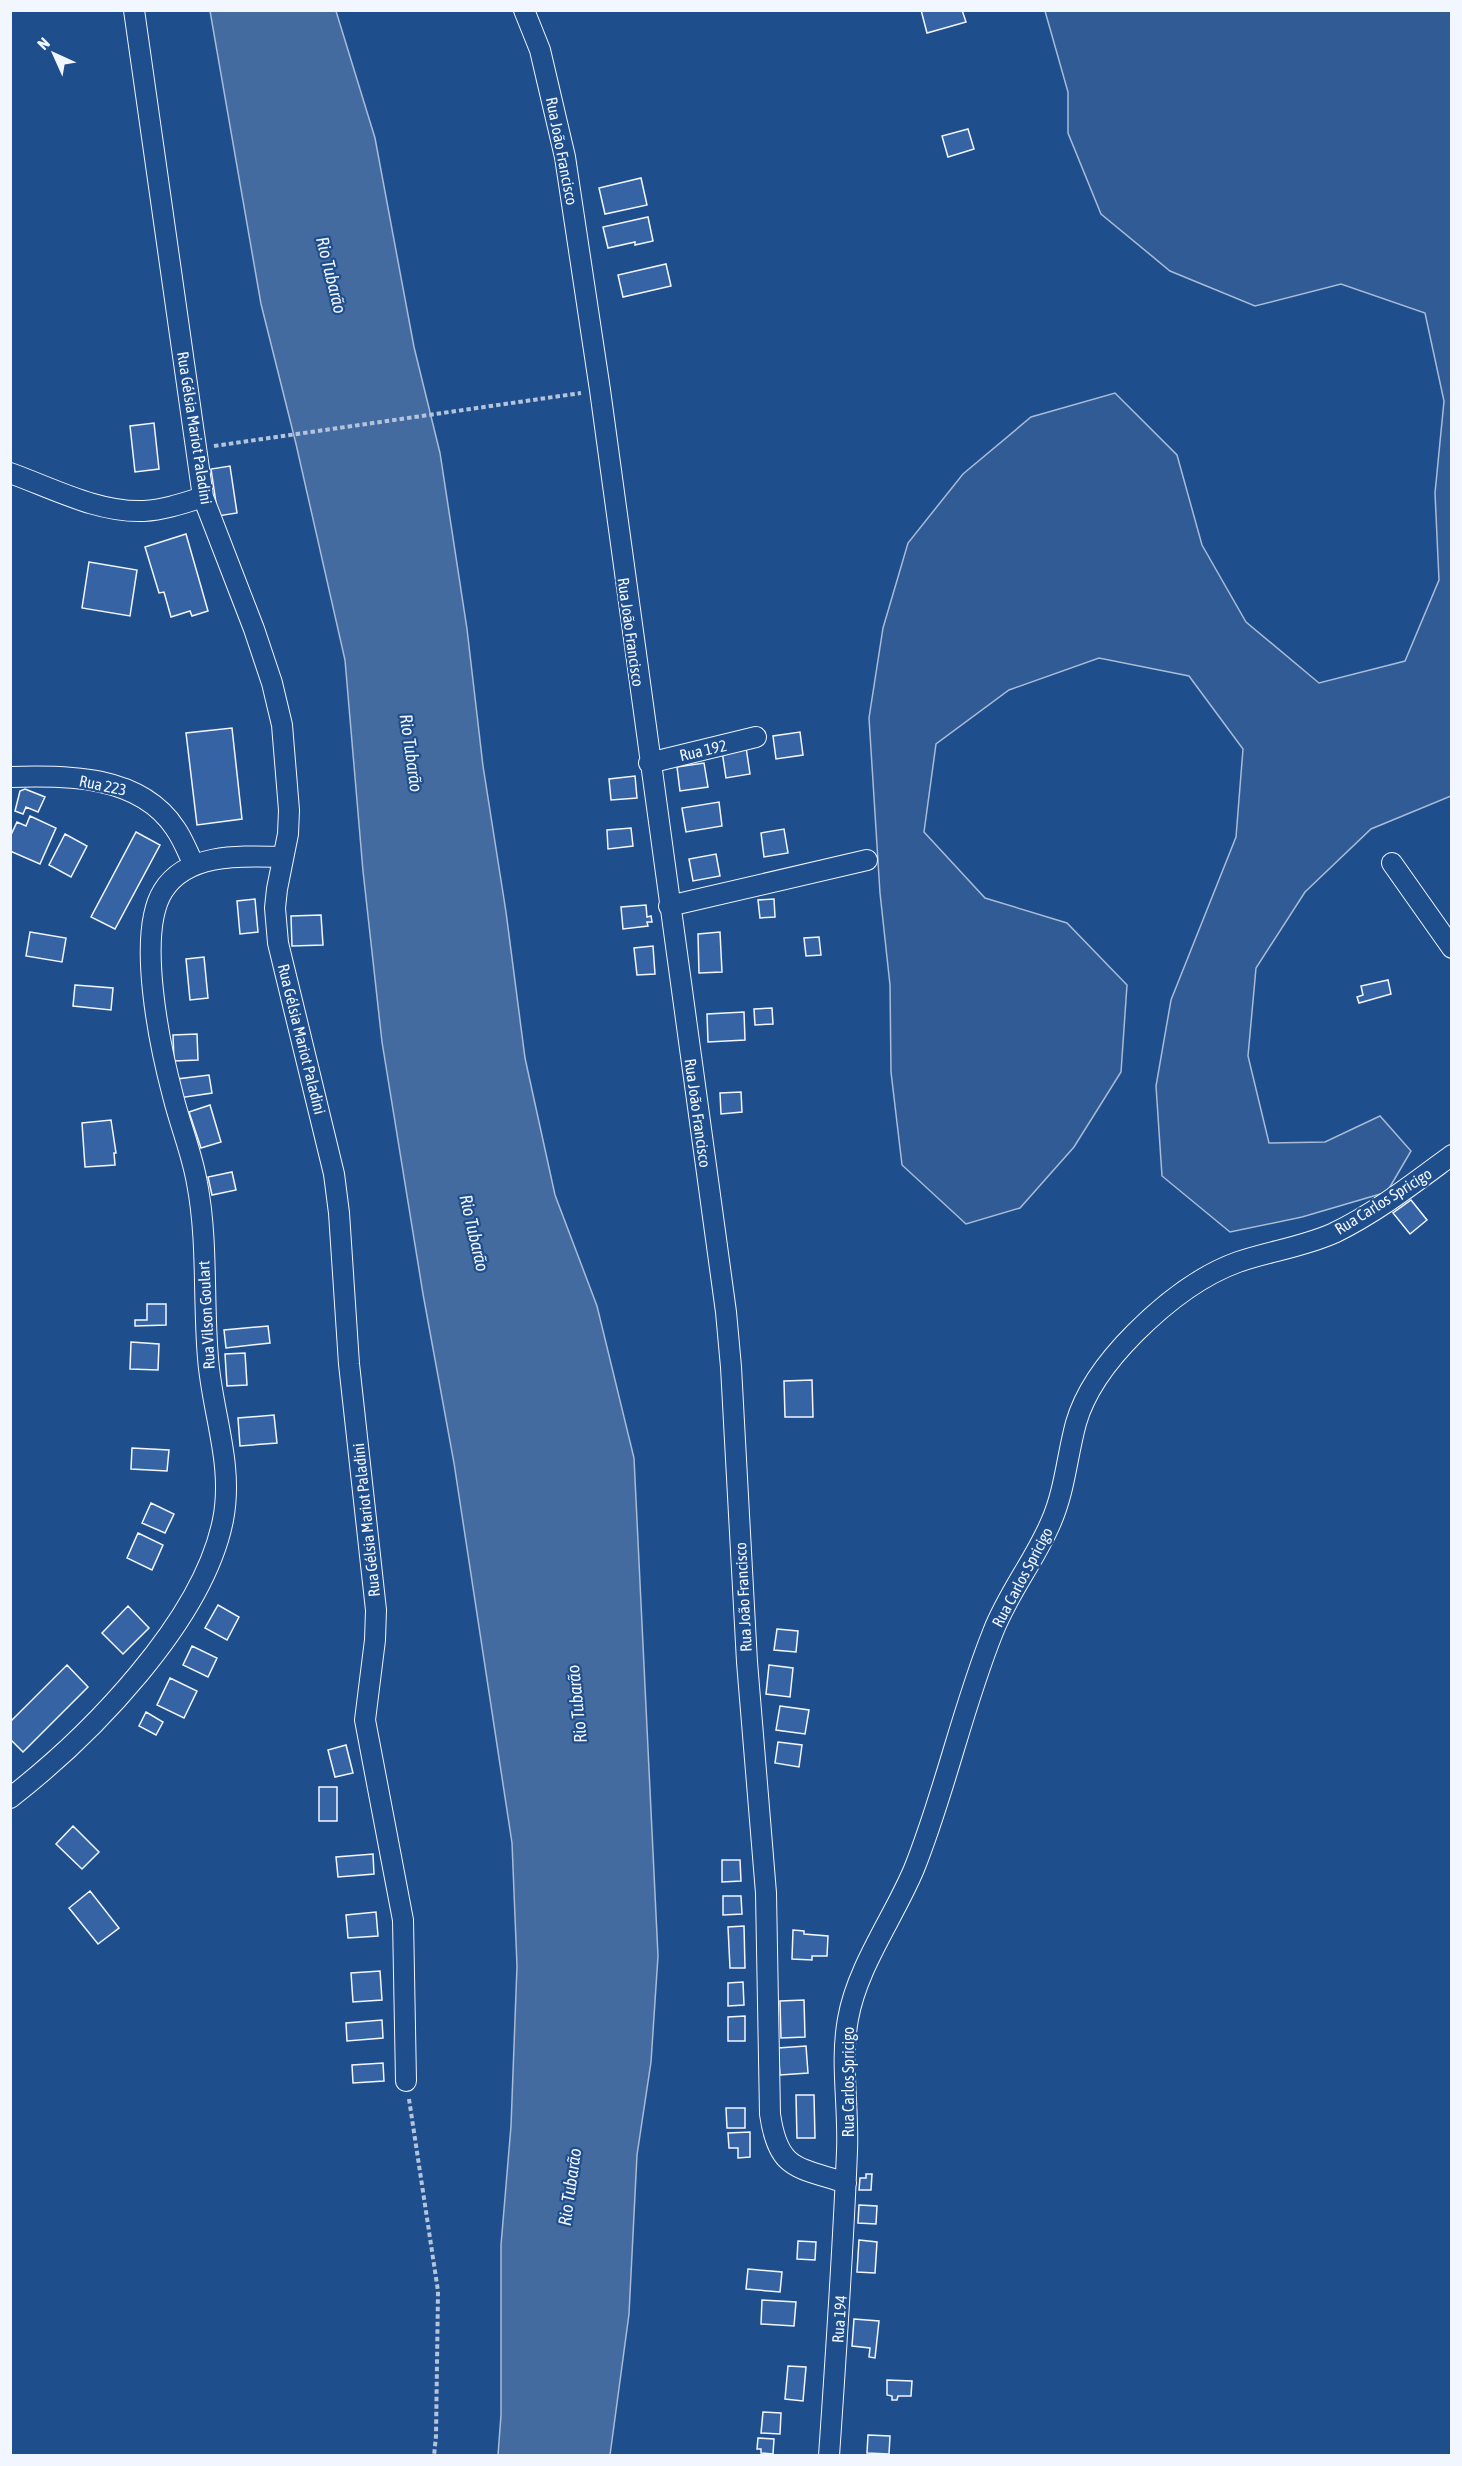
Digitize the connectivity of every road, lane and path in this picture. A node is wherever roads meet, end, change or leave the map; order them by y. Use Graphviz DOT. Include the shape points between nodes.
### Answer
graph roads {
  1 [pos="134,10"];
  2 [pos="524,10"];
  3 [pos="600,390"];
  4 [pos="196,449"];
  5 [pos="10,473"];
  6 [pos="203,497"];
  7 [pos="756,737"];
  8 [pos="649,763"];
  9 [pos="10,777"];
  10 [pos="282,856"];
  11 [pos="867,860"];
  12 [pos="1392,863"];
  13 [pos="194,865"];
  14 [pos="669,906"];
  15 [pos="1452,948"];
  16 [pos="1452,1155"];
  17 [pos="10,1798"];
  18 [pos="406,2081"];
  19 [pos="846,2183"];
  20 [pos="434,2456"];
  21 [pos="829,2456"];
  1 -- 4 [label="street, Rua Gélsia Mariot Paladini"];
  2 -- 3 [label="street, Rua João Francisco" via="540,50 558,120"];
  3 -- 4 [label="path"];
  3 -- 8 [label="street, Rua João Francisco"];
  4 -- 6 [label="street, Rua Gélsia Mariot Paladini"];
  5 -- 6 [label="street" via="119,509 144,511"];
  6 -- 10 [label="street, Rua Gélsia Mariot Paladini" via="254,629 282,724 289,810"];
  7 -- 8 [label="street, Rua 192"];
  8 -- 14 [label="street, Rua João Francisco"];
  9 -- 13 [label="street, Rua 223" via="77,778 138,793 175,827"];
  10 -- 13 [label="street, Rua Vilson Goulart" via="245,856"];
  10 -- 18 [label="street, Rua Gélsia Mariot Paladini" via="275,908 278,942 326,1136 339,1213 348,1355 376,1610 365,1720 400,1892"];
  11 -- 14 [label="street"];
  12 -- 15 [label="street"];
  13 -- 17 [label="street, Rua Vilson Goulart" via="175,876 156,904 150,954 166,1069 201,1207 208,1359 227,1483 223,1519 215,1550 199,1585 150,1660 90,1728"];
  14 -- 19 [label="street, Rua João Francisco" via="731,1367 747,1662 766,1893 774,2138 782,2156 796,2166"];
  16 -- 19 [label="street, Rua Carlos Spricigo" via="1406,1190 1334,1233 1210,1274 1177,1296 1137,1332 1088,1392 1076,1423 1064,1484 1052,1520 994,1628 914,1868 860,1980 848,2017"];
  18 -- 20 [label="path" via="438,2291"];
  19 -- 21 [label="street, Rua 194"];
}
